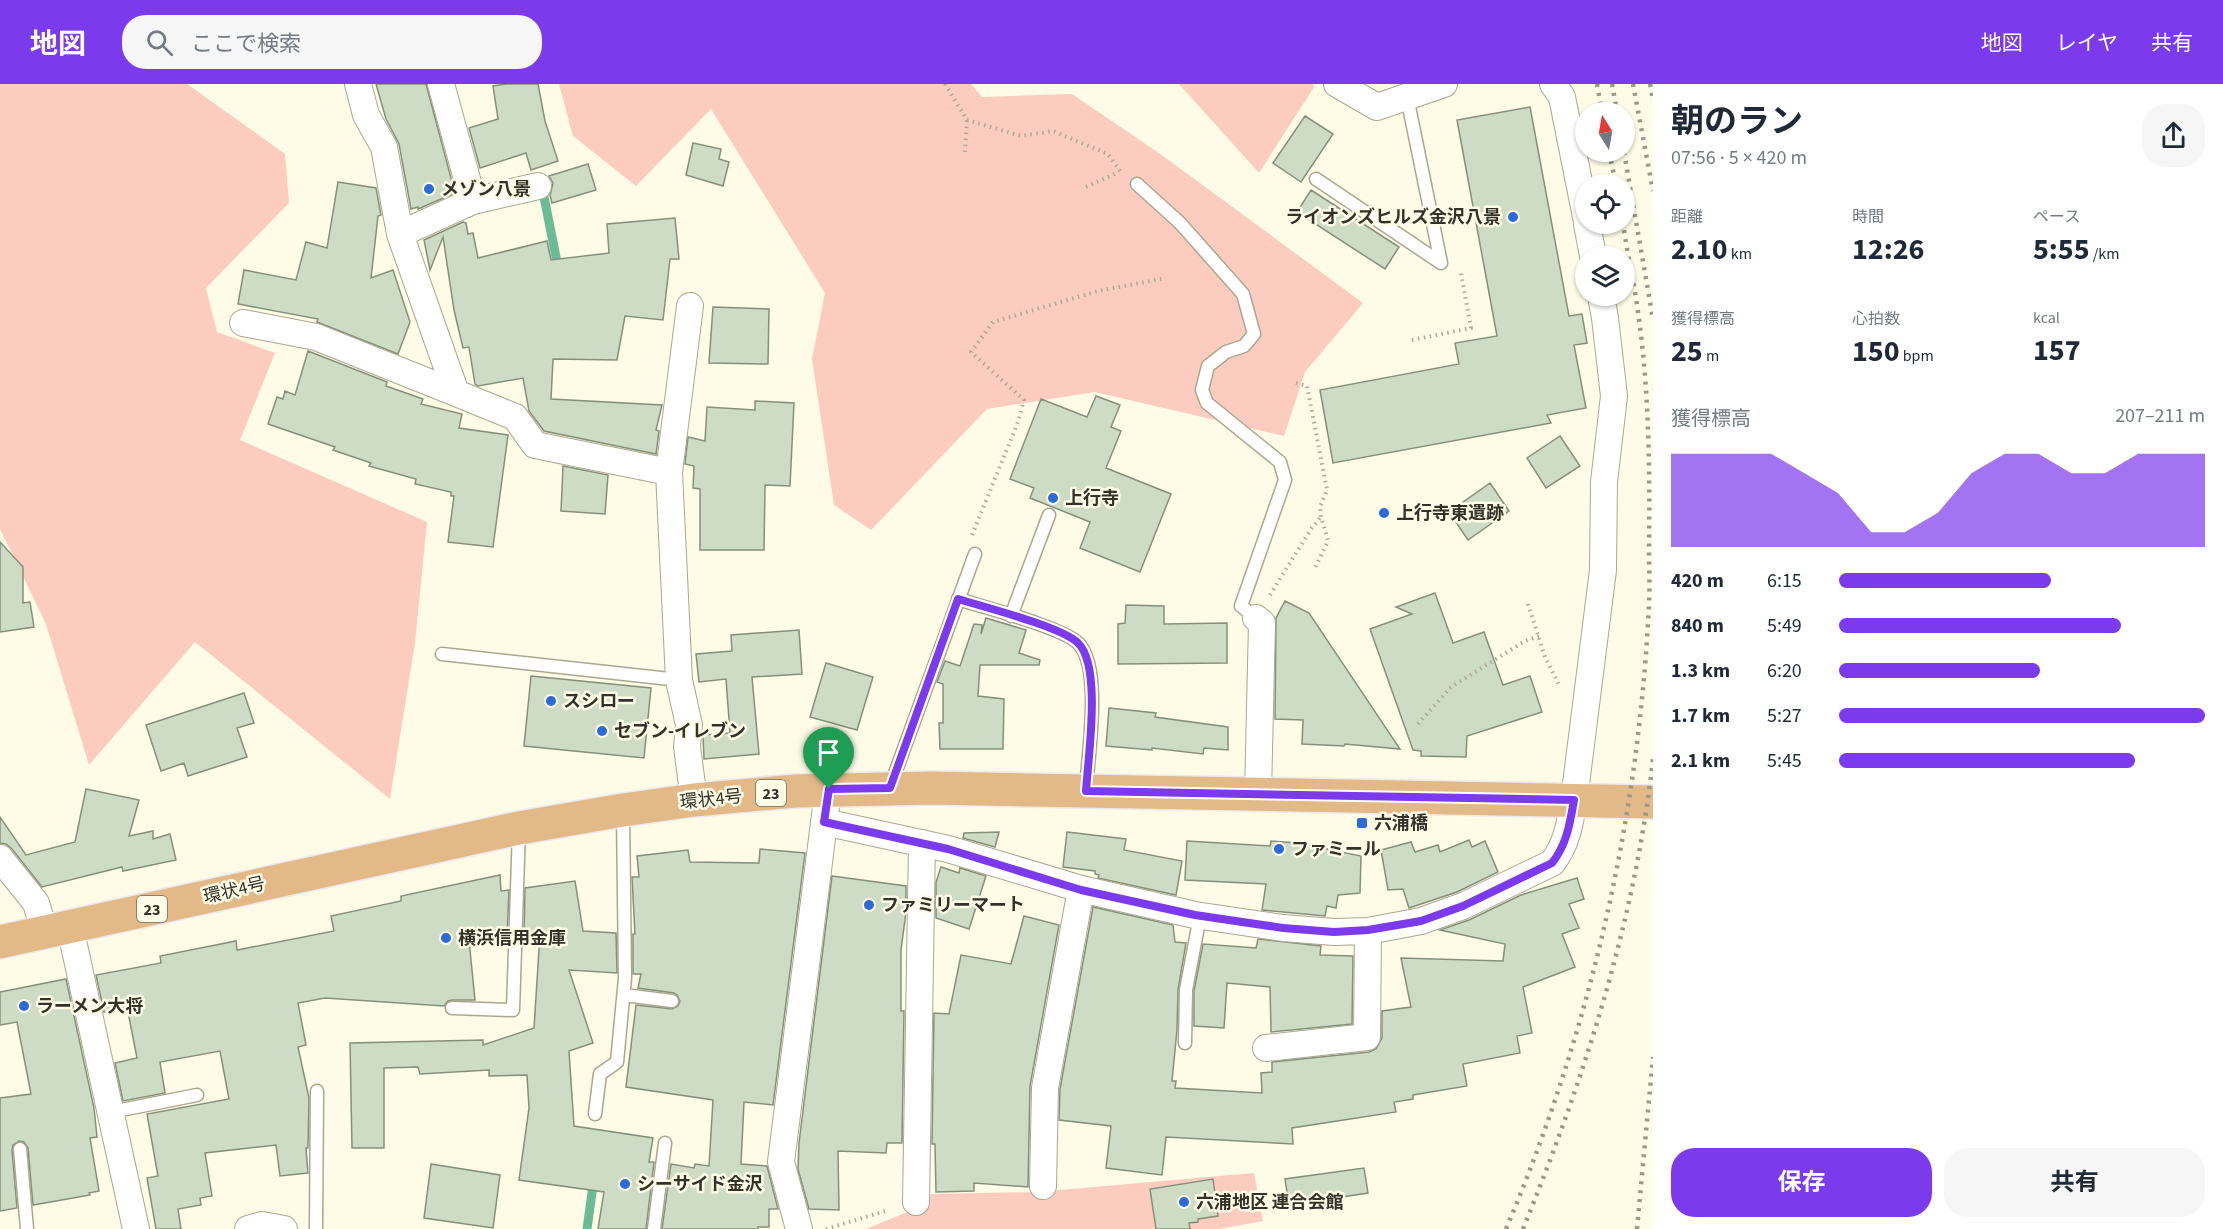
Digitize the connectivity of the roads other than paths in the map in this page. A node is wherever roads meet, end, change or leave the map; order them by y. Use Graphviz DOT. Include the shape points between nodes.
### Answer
graph roads {
  1 [pos="358,84"];
  2 [pos="441,84"];
  3 [pos="1337,84"];
  4 [pos="1443,84"];
  5 [pos="1553,84"];
  6 [pos="1407,97"];
  7 [pos="1577,174"];
  8 [pos="1316,179"];
  9 [pos="1137,184"];
  10 [pos="538,186"];
  11 [pos="473,201"];
  12 [pos="400,234"];
  13 [pos="690,306"];
  14 [pos="1603,306"];
  15 [pos="243,323"];
  16 [pos="456,393"];
  17 [pos="669,472"];
  18 [pos="1048,515"];
  19 [pos="975,554"];
  20 [pos="958,599"];
  21 [pos="1011,616"];
  22 [pos="1256,618"];
  23 [pos="442,654"];
  24 [pos="680,680"];
  25 [pos="890,788"];
  26 [pos="829,789"];
  27 [pos="1086,791"];
  28 [pos="1258,794"];
  29 [pos="694,800"];
  30 [pos="1574,800"];
  31 [pos="1653,802"];
  32 [pos="623,810"];
  33 [pos="824,822"];
  34 [pos="519,828"];
  35 [pos="922,843"];
  36 [pos="0,858"];
  37 [pos="1081,890"];
  38 [pos="1200,916"];
  39 [pos="58,930"];
  40 [pos="1368,930"];
  41 [pos="0,942"];
  42 [pos="624,995"];
  43 [pos="672,1001"];
  44 [pos="452,1008"];
  45 [pos="1185,1043"];
  46 [pos="1266,1048"];
  47 [pos="317,1091"];
  48 [pos="196,1095"];
  49 [pos="111,1112"];
  50 [pos="596,1114"];
  51 [pos="666,1143"];
  52 [pos="20,1149"];
  53 [pos="1043,1186"];
  54 [pos="916,1202"];
  55 [pos="27,1229"];
  56 [pos="136,1229"];
  57 [pos="248,1229"];
  58 [pos="284,1229"];
  59 [pos="316,1229"];
  60 [pos="654,1229"];
  61 [pos="798,1229"];
  1 -- 12 [label="street" via="366,115 384,147"];
  2 -- 11 [label="street"];
  3 -- 6 [label="street" via="1377,107"];
  4 -- 6 [label="street"];
  5 -- 7 [label="street" via="1562,97"];
  6 -- 8 [label="lane" via="1441,263"];
  9 -- 22 [label="lane" via="1180,223 1243,294 1254,334 1244,346 1226,352 1208,366 1202,390 1207,404 1280,462 1285,480 1241,606"];
  10 -- 11 [label="street"];
  11 -- 12 [label="street"];
  12 -- 16 [label="street"];
  13 -- 17 [label="street"];
  14 -- 30 [label="street" via="1614,396 1604,482 1602,570"];
  15 -- 16 [label="street" via="316,337"];
  16 -- 17 [label="street" via="514,417 535,445"];
  17 -- 24 [label="street"];
  18 -- 21 [label="lane"];
  19 -- 20 [label="lane"];
  20 -- 21 [label="lane"];
  20 -- 25 [label="lane"];
  21 -- 27 [label="lane" via="1061,632 1079,643 1089,660 1092,691"];
  22 -- 28 [label="street" via="1262,623"];
  23 -- 24 [label="lane"];
  24 -- 29 [label="street" via="689,725 687,747"];
  25 -- 26 [label="main road, 環状4号 / 23"];
  25 -- 27 [label="main road, 環状4号 / 23"];
  26 -- 29 [label="main road, 環状4号 / 23"];
  26 -- 33 [label="street"];
  27 -- 28 [label="main road, 環状4号 / 23"];
  28 -- 30 [label="main road, 環状4号 / 23"];
  29 -- 32 [label="main road, 環状4号 / 23"];
  30 -- 31 [label="main road, 環状4号 / 23"];
  30 -- 40 [label="street" via="1562,851 1552,863 1463,906 1421,921"];
  32 -- 34 [label="main road, 環状4号 / 23"];
  32 -- 42 [label="lane"];
  33 -- 35 [label="street"];
  33 -- 61 [label="street" via="781,1162"];
  34 -- 39 [label="main road, 環状4号 / 23"];
  34 -- 44 [label="lane" via="513,1010"];
  35 -- 37 [label="street"];
  35 -- 54 [label="street"];
  36 -- 39 [label="street"];
  37 -- 38 [label="street"];
  37 -- 53 [label="street" via="1045,1088"];
  38 -- 40 [label="street" via="1283,928"];
  38 -- 45 [label="lane" via="1186,990"];
  39 -- 41 [label="main road, 環状4号 / 23"];
  39 -- 49 [label="street"];
  40 -- 46 [label="street" via="1367,1037"];
  42 -- 43 [label="lane"];
  42 -- 50 [label="lane" via="617,1062 600,1074"];
  47 -- 59 [label="lane"];
  48 -- 49 [label="lane"];
  49 -- 56 [label="street"];
  51 -- 60 [label="lane"];
  52 -- 55 [label="lane"];
  57 -- 58 [label="street" via="262,1225"];
}
